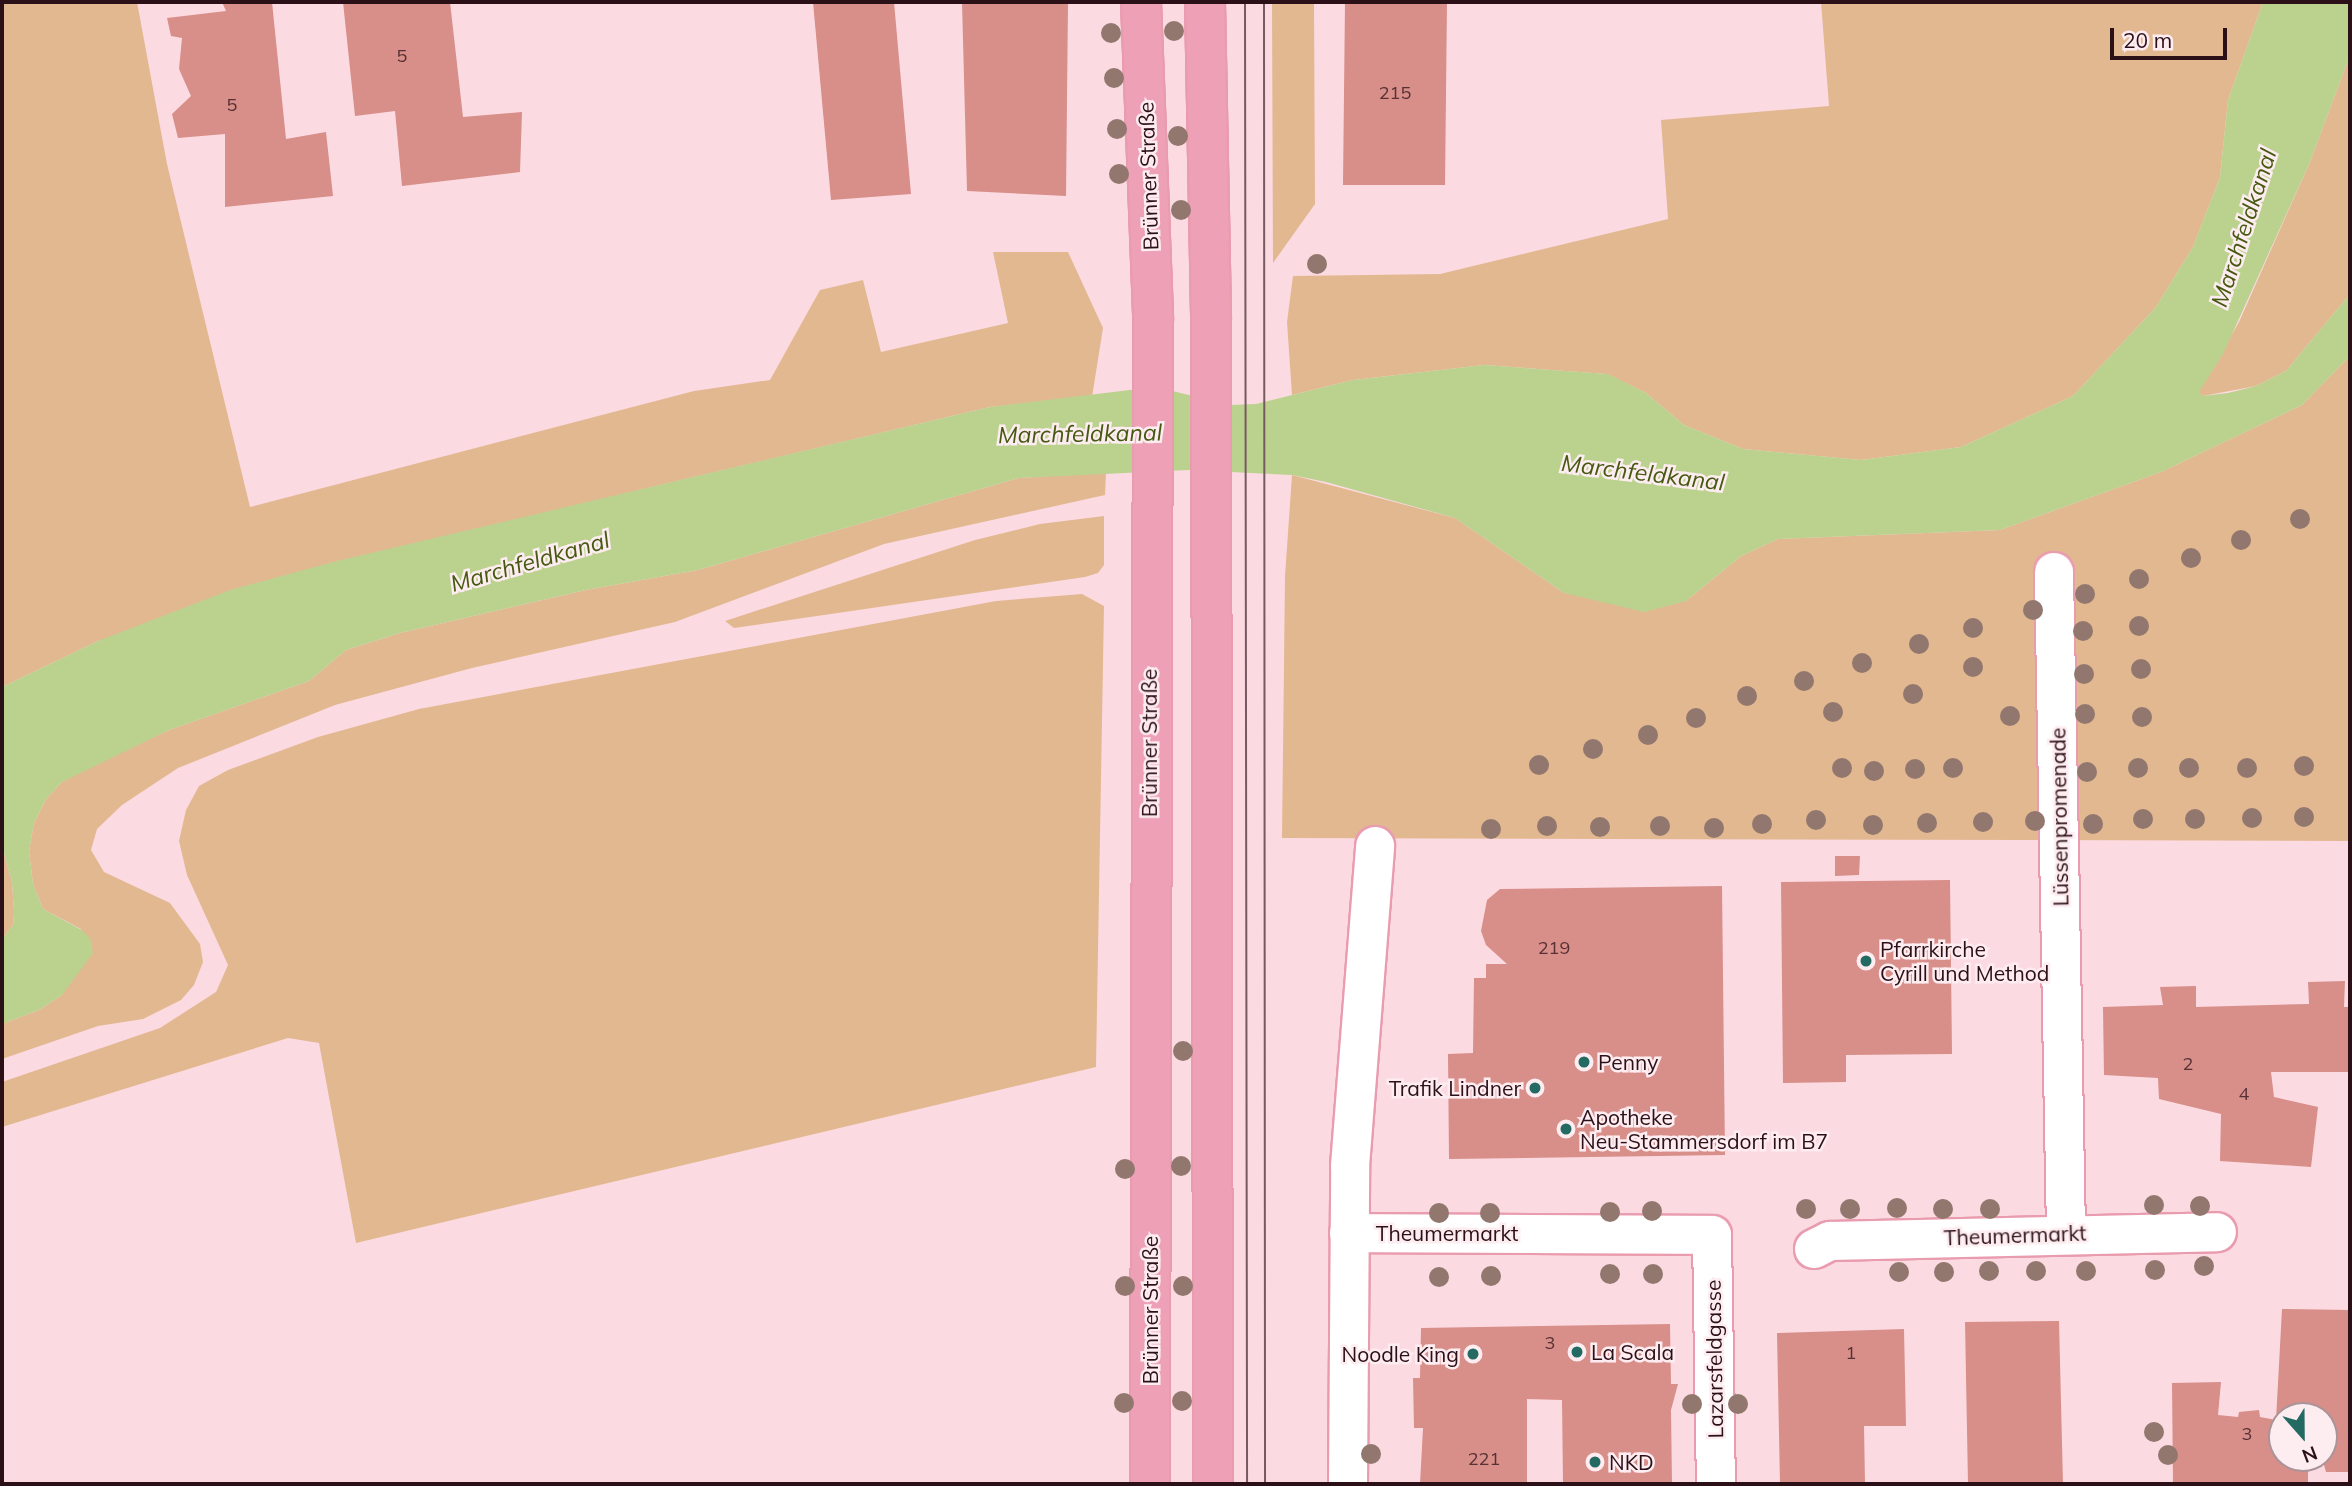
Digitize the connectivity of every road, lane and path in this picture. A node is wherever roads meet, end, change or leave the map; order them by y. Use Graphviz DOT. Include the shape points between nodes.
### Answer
graph roads {
  1 [pos="1141,2"];
  2 [pos="1205,2"];
  3 [pos="2054,572"];
  4 [pos="1374,846"];
  5 [pos="1349,1233"];
  6 [pos="2217,1233"];
  7 [pos="2066,1234"];
  8 [pos="1712,1235"];
  9 [pos="1814,1249"];
  10 [pos="1150,1484"];
  11 [pos="1213,1484"];
  12 [pos="1348,1484"];
  13 [pos="1716,1484"];
  1 -- 10 [label="main road, Brünner Straße" via="1153,320"];
  2 -- 11 [label="main road" via="1211,320"];
  3 -- 7 [label="street, Lüssenpromenade"];
  4 -- 5 [label="street"];
  5 -- 8 [label="street, Theumermarkt"];
  5 -- 12 [label="street"];
  6 -- 7 [label="street, Theumermarkt"];
  7 -- 9 [label="street, Theumermarkt" via="1830,1241"];
  8 -- 13 [label="street, Lazarsfeldgasse"];
}
